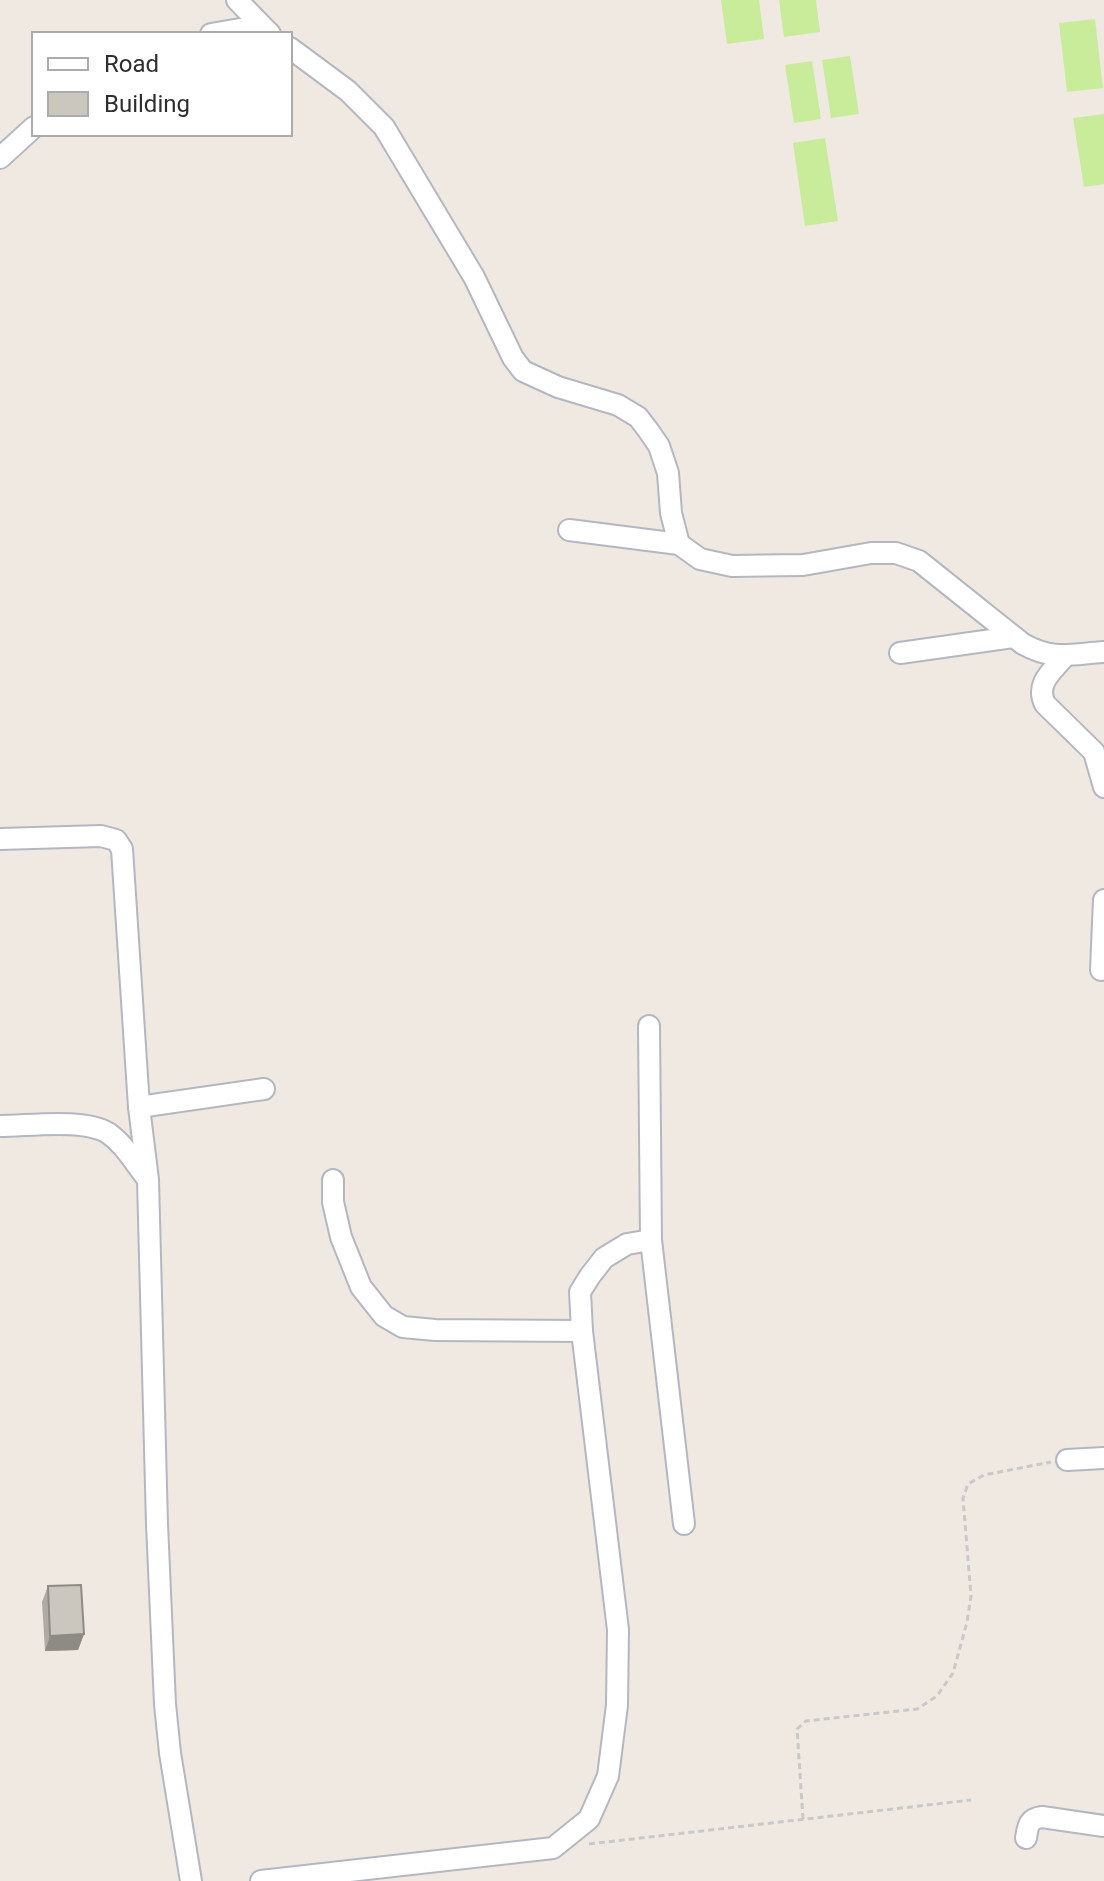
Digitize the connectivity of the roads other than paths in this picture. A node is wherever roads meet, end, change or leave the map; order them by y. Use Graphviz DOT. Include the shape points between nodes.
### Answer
graph roads {
  1 [pos="237,0"];
  2 [pos="223,32"];
  3 [pos="257,32"];
  4 [pos="267,32"];
  5 [pos="292,49"];
  6 [pos="32,129"];
  7 [pos="0,158"];
  8 [pos="569,530"];
  9 [pos="679,544"];
  10 [pos="1013,637"];
  11 [pos="1104,652"];
  12 [pos="900,653"];
  13 [pos="1065,656"];
  14 [pos="1104,787"];
  15 [pos="0,839"];
  16 [pos="1104,900"];
  17 [pos="1101,970"];
  18 [pos="649,1026"];
  19 [pos="264,1089"];
  20 [pos="139,1107"];
  21 [pos="0,1126"];
  22 [pos="148,1180"];
  23 [pos="333,1180"];
  24 [pos="651,1240"];
  25 [pos="582,1331"];
  26 [pos="1104,1458"];
  27 [pos="1067,1460"];
  28 [pos="684,1524"];
  29 [pos="1104,1826"];
  30 [pos="1026,1838"];
  31 [pos="191,1881"];
  32 [pos="261,1881"];
  1 -- 4 [label="street"];
  2 -- 3 [label="street"];
  5 -- 9 [label="street" via="348,91 384,127 523,371 638,417 659,446 668,473"];
  6 -- 7 [label="street"];
  8 -- 9 [label="street"];
  9 -- 10 [label="street" via="700,559 732,566 803,565 896,553 919,561"];
  10 -- 12 [label="street"];
  10 -- 13 [label="street" via="1040,654"];
  11 -- 13 [label="street"];
  13 -- 14 [label="street" via="1043,683 1041,695 1094,752"];
  15 -- 20 [label="street" via="101,836 116,840 122,849"];
  16 -- 17 [label="street"];
  18 -- 24 [label="street"];
  19 -- 20 [label="street"];
  20 -- 22 [label="street"];
  21 -- 22 [label="street" via="88,1125 121,1144"];
  22 -- 31 [label="street" via="165,1704"];
  23 -- 25 [label="street" via="341,1237 361,1287 384,1316 403,1327 435,1330"];
  24 -- 25 [label="street" via="627,1244 604,1258 590,1276 580,1292"];
  24 -- 28 [label="street"];
  25 -- 32 [label="street" via="618,1630 617,1705 608,1776 589,1819 553,1848"];
  26 -- 27 [label="street"];
  29 -- 30 [label="street" via="1033,1818"];
}
